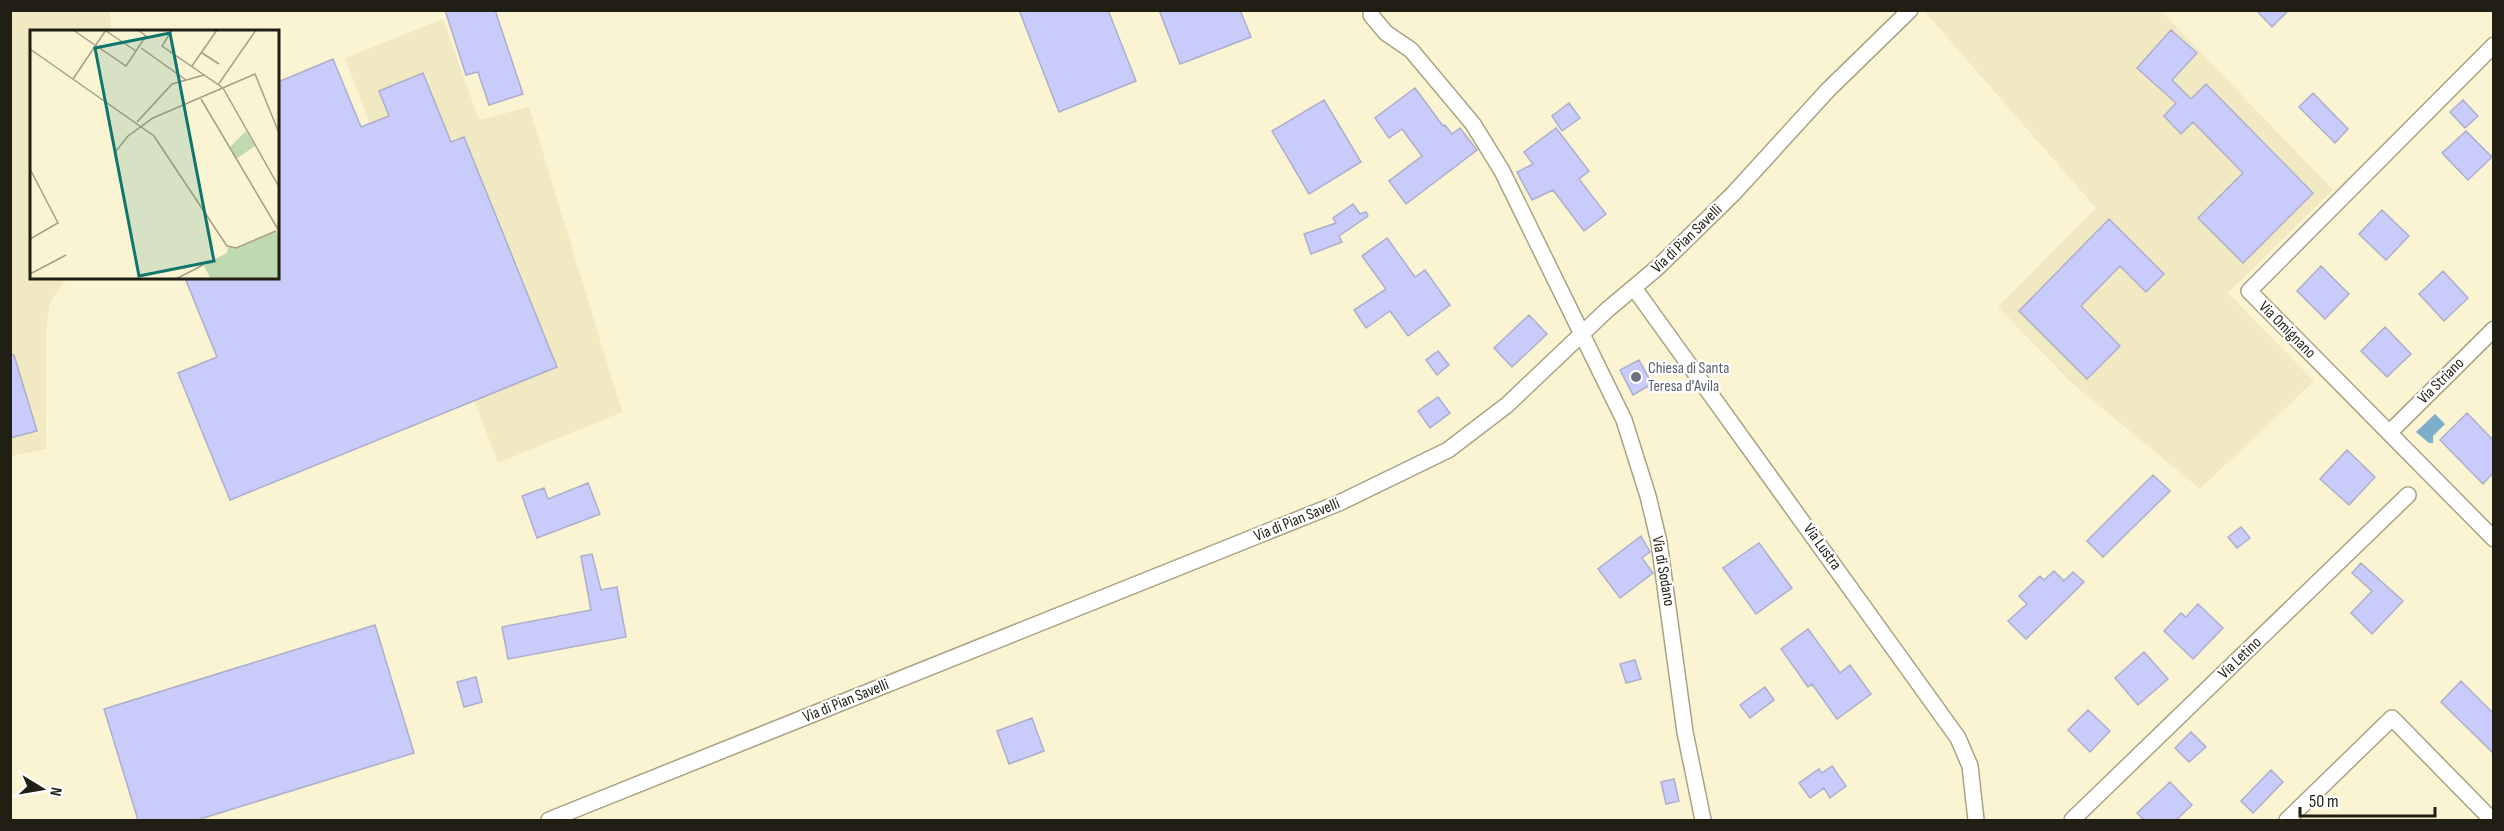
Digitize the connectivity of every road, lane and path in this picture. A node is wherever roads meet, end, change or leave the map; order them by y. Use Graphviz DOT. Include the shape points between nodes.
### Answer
graph roads {
  1 [pos="1910,10"];
  2 [pos="1371,15"];
  3 [pos="2493,45"];
  4 [pos="1634,288"];
  5 [pos="2493,329"];
  6 [pos="1583,334"];
  7 [pos="2389,433"];
  8 [pos="2408,495"];
  9 [pos="2493,539"];
  10 [pos="549,820"];
  11 [pos="1703,820"];
  12 [pos="1976,820"];
  13 [pos="2072,820"];
  14 [pos="2287,820"];
  15 [pos="2492,820"];
  1 -- 4 [label="street, Via di Pian Savelli" via="1828,90 1733,194"];
  2 -- 6 [label="street, Via di Sodano" via="1386,33 1411,50 1473,124 1502,171"];
  3 -- 7 [label="street, Via Omignano" via="2249,291"];
  4 -- 6 [label="street, Via di Pian Savelli"];
  4 -- 12 [label="street, Via Lustra" via="1952,728 1970,766"];
  5 -- 7 [label="street, Via Striano"];
  6 -- 10 [label="street, Via di Pian Savelli" via="1468,436 1370,490"];
  6 -- 11 [label="street, Via di Sodano" via="1624,420 1654,520 1671,615 1685,732"];
  7 -- 9 [label="street, Via Omignano"];
  8 -- 13 [label="street, Via Letino"];
  14 -- 15 [label="street" via="2392,718"];
}
